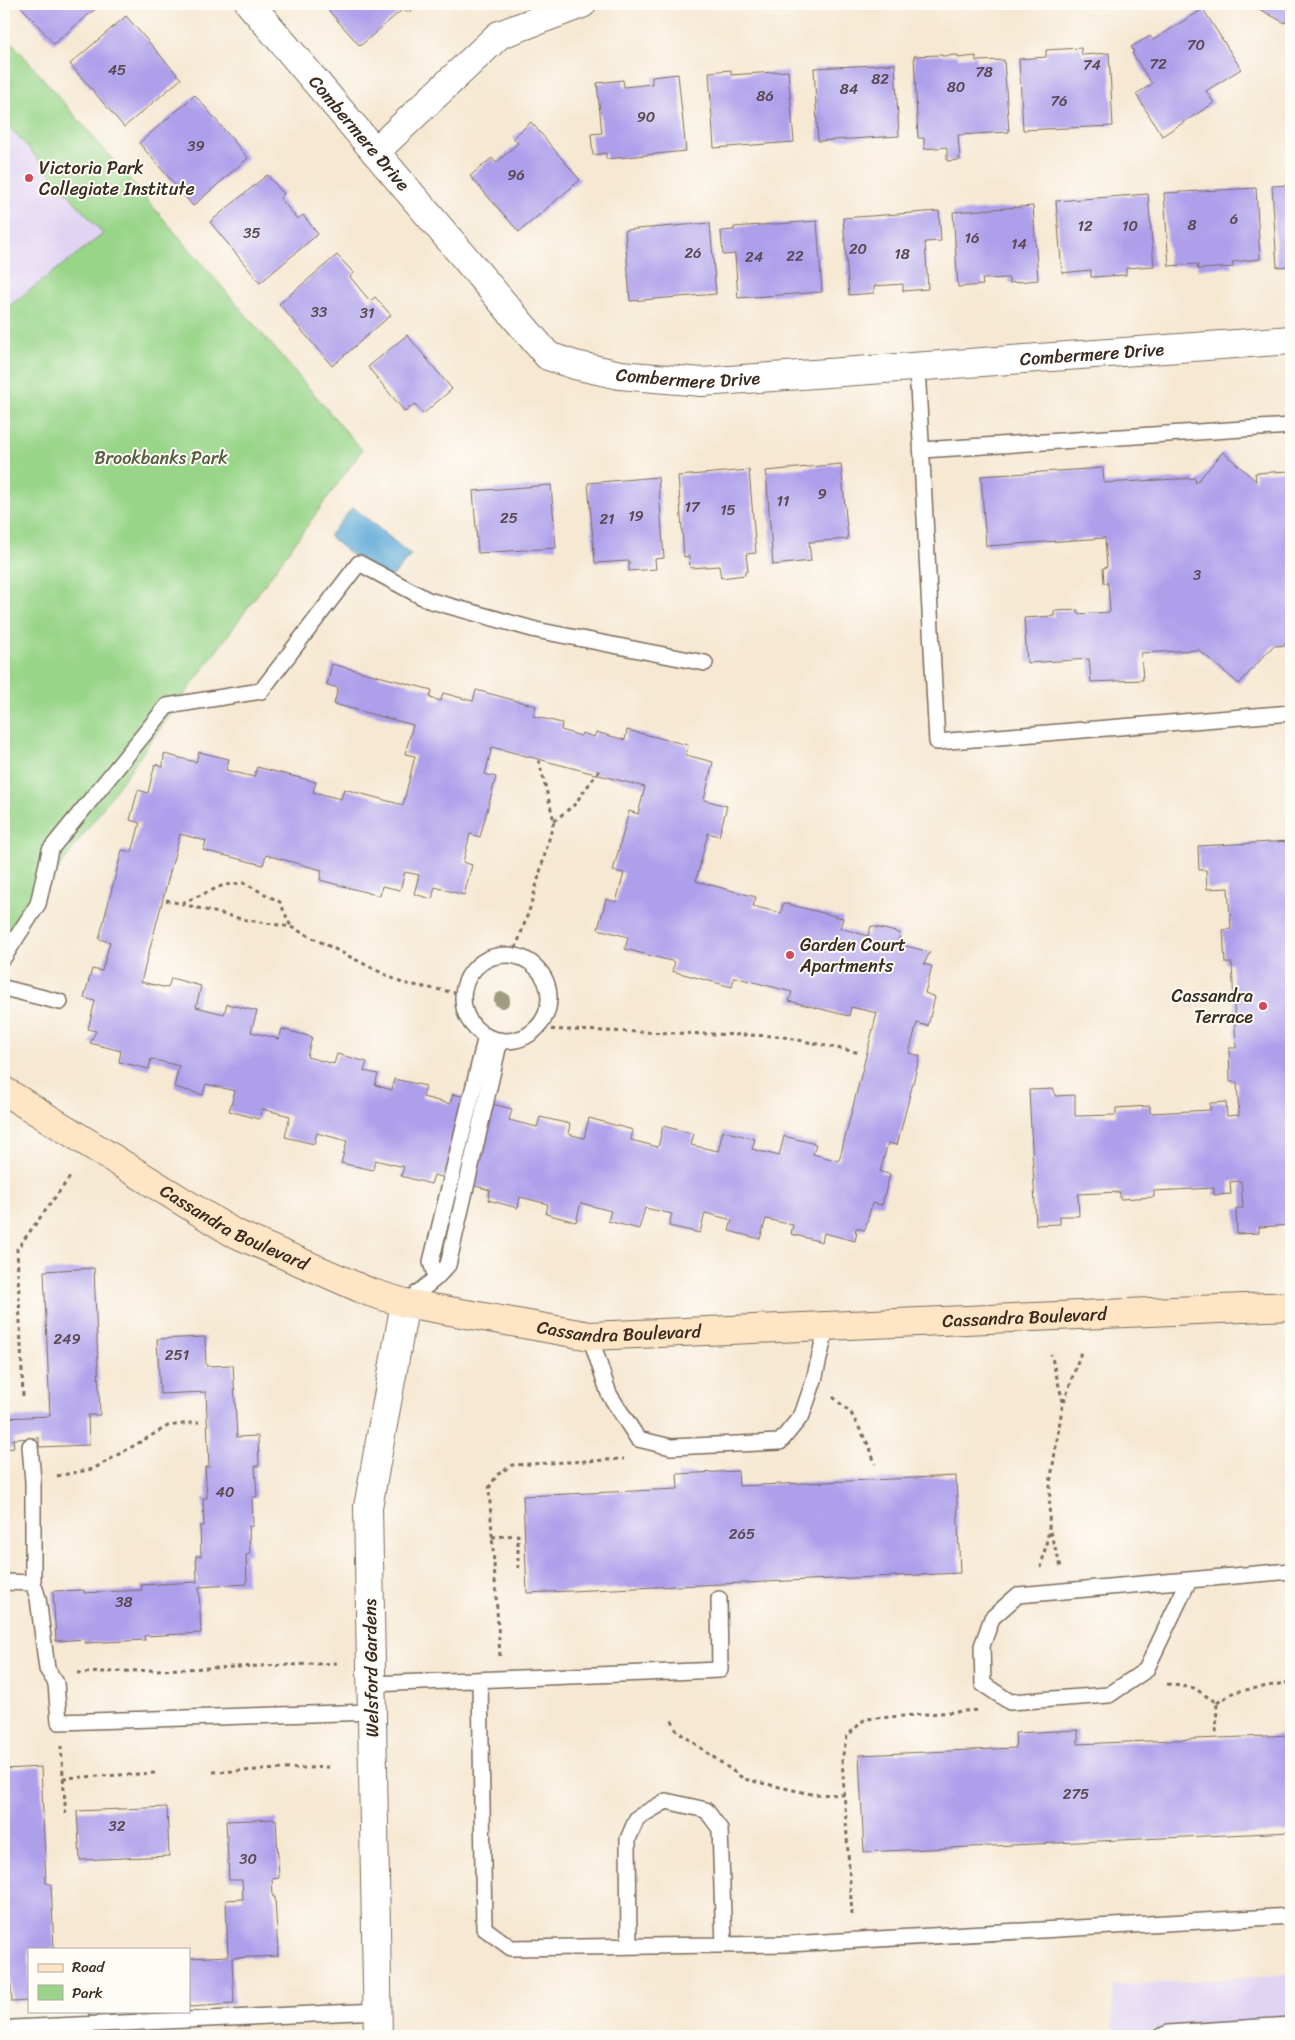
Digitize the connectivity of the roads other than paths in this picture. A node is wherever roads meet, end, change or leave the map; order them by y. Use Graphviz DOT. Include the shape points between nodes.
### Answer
graph roads {
  1 [pos="250,4"];
  2 [pos="582,4"];
  3 [pos="374,152"];
  4 [pos="1291,340"];
  5 [pos="917,367"];
  6 [pos="1291,426"];
  7 [pos="922,450"];
  8 [pos="705,663"];
  9 [pos="1291,713"];
  10 [pos="4,957"];
  11 [pos="4,988"];
  12 [pos="60,1002"];
  13 [pos="493,1038"];
  14 [pos="4,1092"];
  15 [pos="405,1303"];
  16 [pos="1291,1306"];
  17 [pos="827,1325"];
  18 [pos="590,1336"];
  19 [pos="30,1446"];
  20 [pos="1291,1571"];
  21 [pos="1189,1580"];
  22 [pos="4,1582"];
  23 [pos="33,1583"];
  24 [pos="719,1599"];
  25 [pos="371,1673"];
  26 [pos="480,1680"];
  27 [pos="372,1712"];
  28 [pos="1291,1916"];
  29 [pos="724,1945"];
  30 [pos="629,1946"];
  31 [pos="378,2024"];
  32 [pos="1291,2025"];
  33 [pos="14,2028"];
  34 [pos="1162,2036"];
  1 -- 3 [label="street, Combermere Drive"];
  2 -- 3 [label="street" via="500,35"];
  3 -- 5 [label="street, Combermere Drive" via="548,356 620,375 702,382"];
  4 -- 5 [label="street, Combermere Drive"];
  5 -- 7 [label="lane"];
  6 -- 7 [label="lane"];
  7 -- 9 [label="lane" via="937,742"];
  8 -- 10 [label="lane" via="536,630 428,600 360,563 261,691 168,706 50,850 38,904"];
  11 -- 12 [label="lane"];
  13 -- 13 [label="lane" via="476,1028 468,1018 463,994 467,980 474,969 486,960 499,956 526,960 545,979 548,1006 544,1019 535,1030 524,1036 512,1040"];
  13 -- 15 [label="lane" via="431,1262 436,1278"];
  14 -- 15 [label="street, Cassandra Boulevard" via="232,1232 369,1292"];
  15 -- 18 [label="street, Cassandra Boulevard"];
  15 -- 25 [label="street, Welsford Gardens" via="368,1507"];
  16 -- 17 [label="street, Cassandra Boulevard"];
  17 -- 18 [label="street, Cassandra Boulevard"];
  17 -- 18 [label="lane" via="802,1414 780,1442 671,1447 638,1439 609,1394"];
  19 -- 23 [label="lane"];
  20 -- 21 [label="lane"];
  21 -- 21 [label="lane" via="1018,1595 992,1618 982,1646 983,1684 1010,1702 1109,1695 1146,1670"];
  22 -- 23 [label="lane"];
  23 -- 27 [label="lane" via="38,1598 47,1669 56,1683 59,1722"];
  24 -- 26 [label="lane" via="720,1670"];
  25 -- 26 [label="lane"];
  25 -- 27 [label="street, Welsford Gardens"];
  26 -- 30 [label="lane" via="484,1928 511,1948"];
  27 -- 31 [label="street, Welsford Gardens"];
  28 -- 29 [label="lane" via="853,1941"];
  29 -- 30 [label="lane"];
  29 -- 30 [label="lane" via="720,1830 706,1810 666,1801 637,1818 628,1839"];
  31 -- 33 [label="lane"];
  32 -- 34 [label="lane"];
}
